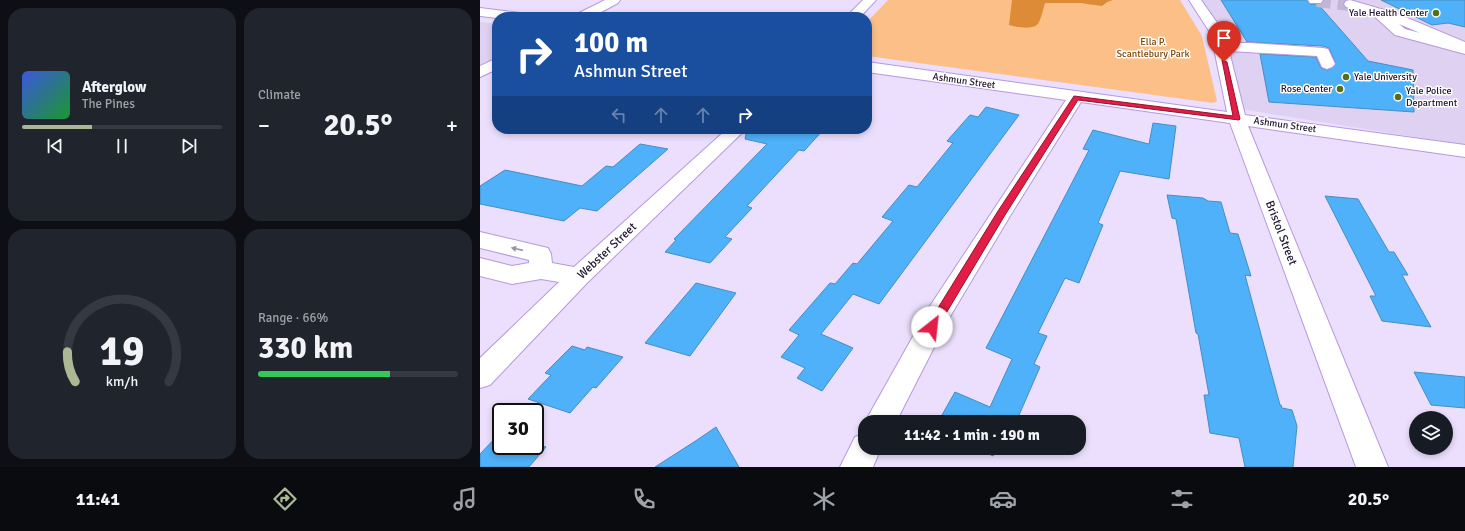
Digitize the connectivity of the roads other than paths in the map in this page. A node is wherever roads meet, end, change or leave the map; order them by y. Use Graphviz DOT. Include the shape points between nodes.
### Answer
graph roads {
  1 [pos="614,0"];
  2 [pos="870,0"];
  3 [pos="1195,0"];
  4 [pos="1314,0"];
  5 [pos="1317,0"];
  6 [pos="1350,4"];
  7 [pos="480,12"];
  8 [pos="591,12"];
  9 [pos="858,12"];
  10 [pos="492,14"];
  11 [pos="1221,47"];
  12 [pos="1465,48"];
  13 [pos="1327,64"];
  14 [pos="492,66"];
  15 [pos="872,68"];
  16 [pos="480,72"];
  17 [pos="1076,97"];
  18 [pos="1237,119"];
  19 [pos="732,134"];
  20 [pos="1465,151"];
  21 [pos="480,240"];
  22 [pos="480,267"];
  23 [pos="541,270"];
  24 [pos="579,277"];
  25 [pos="480,376"];
  26 [pos="884,415"];
  27 [pos="862,455"];
  28 [pos="856,467"];
  29 [pos="1372,467"];
  1 -- 8 [label="street"];
  2 -- 9 [label="street"];
  3 -- 11 [label="street, Bristol Street" via="1218,34"];
  4 -- 5 [label="street"];
  6 -- 12 [label="street" via="1393,17"];
  7 -- 10 [label="street"];
  11 -- 13 [label="street" via="1323,52"];
  11 -- 18 [label="street, Bristol Street"];
  14 -- 16 [label="street"];
  15 -- 17 [label="street, Ashmun Street"];
  17 -- 18 [label="street, Ashmun Street"];
  17 -- 26 [label="street" via="1001,213 940,314"];
  18 -- 20 [label="street, Ashmun Street"];
  18 -- 29 [label="street, Bristol Street"];
  19 -- 24 [label="street, Webster Street"];
  23 -- 21 [label="street, one-way" via="540,254"];
  22 -- 23 [label="street" via="512,275"];
  23 -- 24 [label="street"];
  24 -- 25 [label="street, Webster Street"];
  27 -- 28 [label="street"];
}
